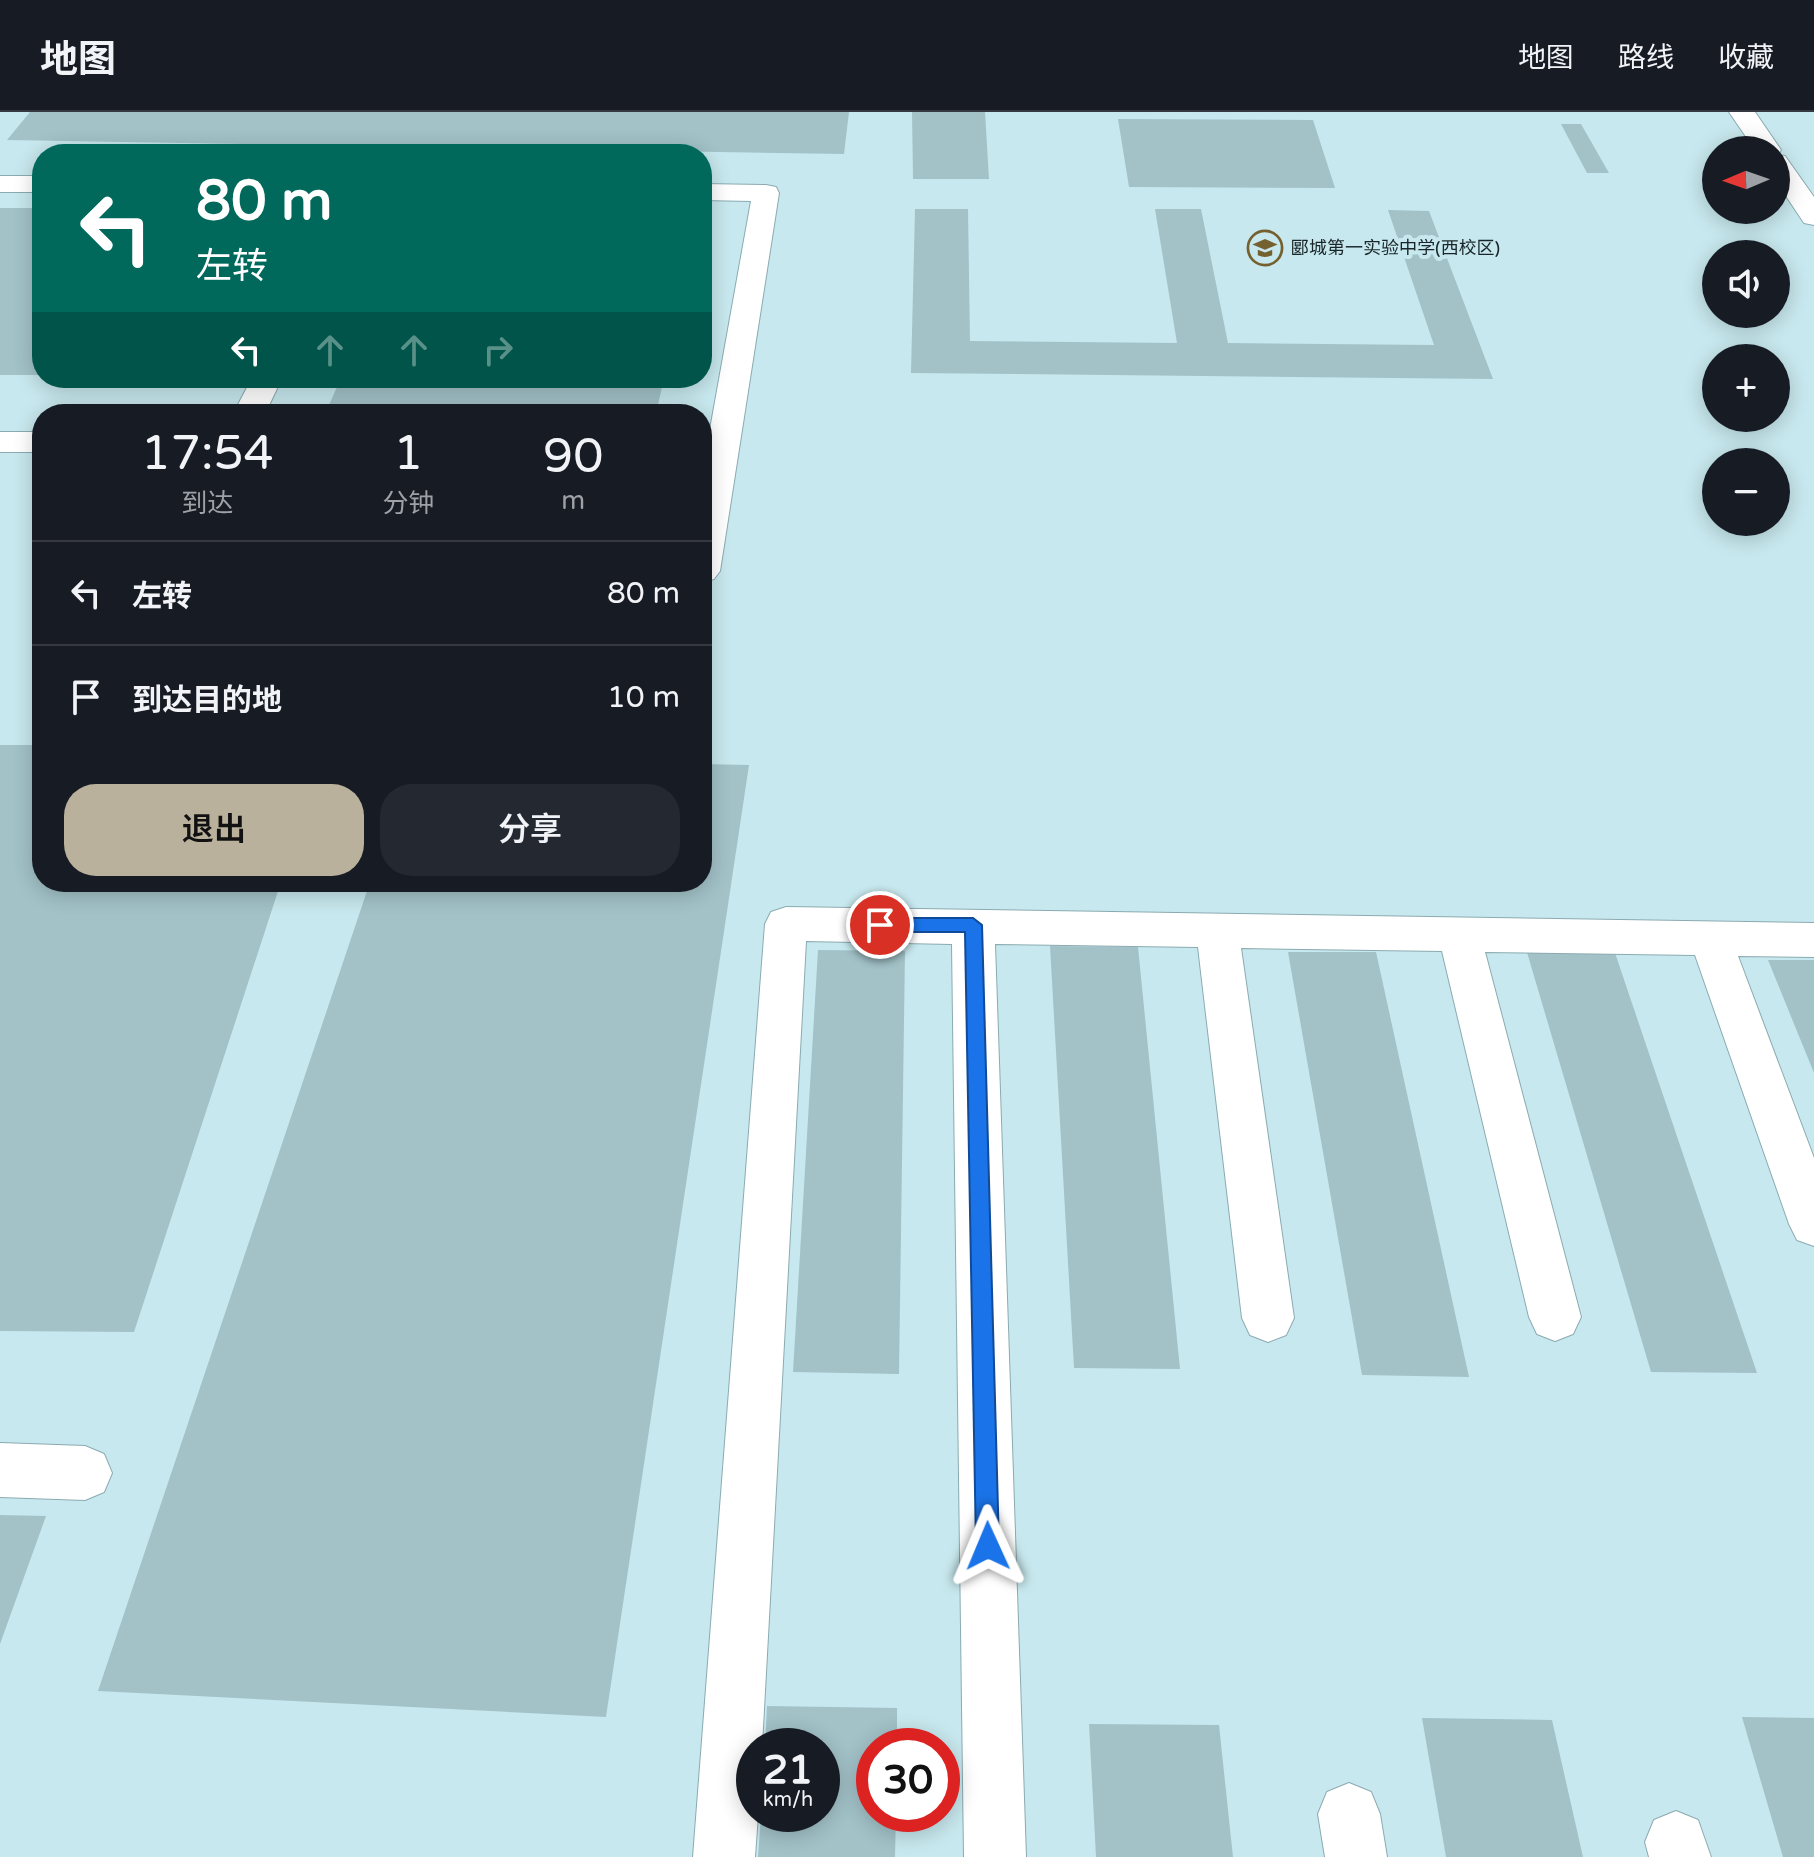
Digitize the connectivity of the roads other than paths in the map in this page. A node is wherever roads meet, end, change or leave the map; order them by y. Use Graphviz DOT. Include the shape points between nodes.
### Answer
graph roads {
  1 [pos="1742,112"];
  2 [pos="1758,136"];
  3 [pos="1790,182"];
  4 [pos="0,184"];
  5 [pos="32,184"];
  6 [pos="712,192"];
  7 [pos="1814,217"];
  8 [pos="0,442"];
  9 [pos="32,442"];
  10 [pos="712,512"];
  11 [pos="973,925"];
  12 [pos="1217,929"];
  13 [pos="1459,933"];
  14 [pos="1710,938"];
  15 [pos="1814,940"];
  16 [pos="1814,1224"];
  17 [pos="1555,1317"];
  18 [pos="1268,1318"];
  19 [pos="0,1470"];
  20 [pos="85,1473"];
  21 [pos="724,1857"];
  22 [pos="995,1857"];
  1 -- 2 [label="street"];
  3 -- 7 [label="street"];
  4 -- 5 [label="street"];
  6 -- 10 [label="street" via="766,193"];
  8 -- 9 [label="street"];
  11 -- 12 [label="street"];
  11 -- 21 [label="street" via="786,924"];
  11 -- 22 [label="street"];
  12 -- 13 [label="street"];
  12 -- 18 [label="street"];
  13 -- 14 [label="street"];
  13 -- 17 [label="street"];
  14 -- 15 [label="street"];
  14 -- 16 [label="street"];
  19 -- 20 [label="street"];
}
